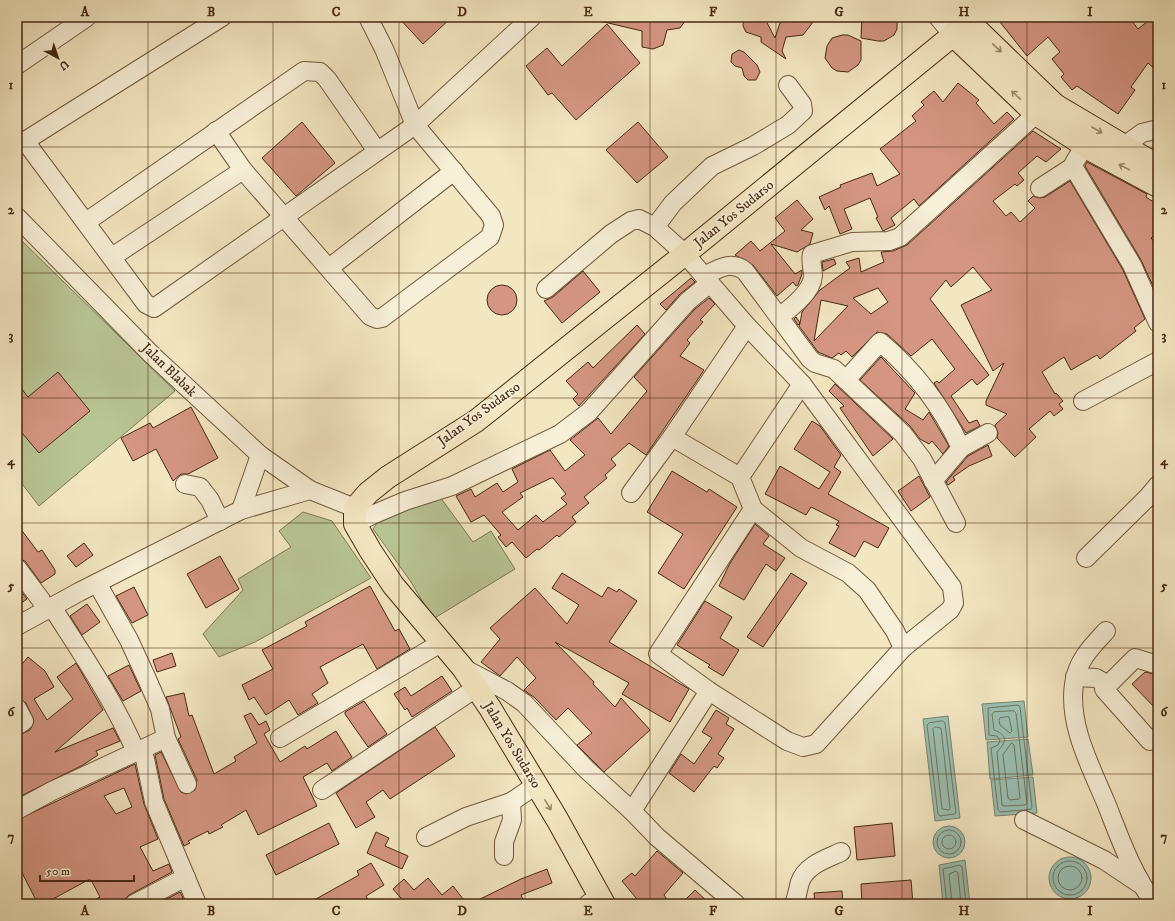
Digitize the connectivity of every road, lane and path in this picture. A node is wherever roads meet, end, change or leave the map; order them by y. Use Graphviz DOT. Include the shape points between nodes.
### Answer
graph roads {
  1 [pos="87,17"];
  2 [pos="222,17"];
  3 [pos="368,17"];
  4 [pos="532,17"];
  5 [pos="938,17"];
  6 [pos="962,24"];
  7 [pos="17,65"];
  8 [pos="788,85"];
  9 [pos="1036,114"];
  10 [pos="415,125"];
  11 [pos="1158,129"];
  12 [pos="216,131"];
  13 [pos="21,144"];
  14 [pos="1085,145"];
  15 [pos="1124,146"];
  16 [pos="377,151"];
  17 [pos="1074,166"];
  18 [pos="1158,166"];
  19 [pos="242,170"];
  20 [pos="454,171"];
  21 [pos="1158,186"];
  22 [pos="1040,188"];
  23 [pos="17,216"];
  24 [pos="284,216"];
  25 [pos="86,222"];
  26 [pos="655,227"];
  27 [pos="685,254"];
  28 [pos="112,257"];
  29 [pos="329,268"];
  30 [pos="707,280"];
  31 [pos="546,289"];
  32 [pos="779,317"];
  33 [pos="1158,323"];
  34 [pos="747,326"];
  35 [pos="1158,361"];
  36 [pos="846,380"];
  37 [pos="802,384"];
  38 [pos="1083,401"];
  39 [pos="988,433"];
  40 [pos="672,437"];
  41 [pos="962,448"];
  42 [pos="260,455"];
  43 [pos="740,477"];
  44 [pos="933,480"];
  45 [pos="185,484"];
  46 [pos="1158,485"];
  47 [pos="310,490"];
  48 [pos="631,493"];
  49 [pos="753,509"];
  50 [pos="241,510"];
  51 [pos="350,511"];
  52 [pos="220,521"];
  53 [pos="956,523"];
  54 [pos="1086,558"];
  55 [pos="17,568"];
  56 [pos="97,583"];
  57 [pos="49,609"];
  58 [pos="424,622"];
  59 [pos="17,626"];
  60 [pos="1106,631"];
  61 [pos="434,647"];
  62 [pos="903,648"];
  63 [pos="1158,665"];
  64 [pos="463,668"];
  65 [pos="1075,677"];
  66 [pos="1108,686"];
  67 [pos="709,691"];
  68 [pos="466,694"];
  69 [pos="17,708"];
  70 [pos="17,726"];
  71 [pos="166,738"];
  72 [pos="280,738"];
  73 [pos="1150,741"];
  74 [pos="138,751"];
  75 [pos="187,784"];
  76 [pos="322,790"];
  77 [pos="524,793"];
  78 [pos="17,810"];
  79 [pos="632,811"];
  80 [pos="1024,820"];
  81 [pos="426,837"];
  82 [pos="841,852"];
  83 [pos="504,856"];
  84 [pos="186,877"];
  85 [pos="1152,896"];
  86 [pos="134,904"];
  87 [pos="197,904"];
  88 [pos="593,904"];
  89 [pos="736,904"];
  90 [pos="794,904"];
  1 -- 7 [label="street"];
  2 -- 13 [label="street"];
  3 -- 10 [label="street" via="383,46"];
  4 -- 10 [label="street"];
  5 -- 6 [label="street"];
  9 -- 6 [label="highway, one-way"];
  6 -- 15 [label="highway, one-way" via="1055,106"];
  6 -- 27 [label="highway, Jalan Yos Sudarso"];
  8 -- 26 [label="street" via="802,104 803,111 788,125 712,166 673,203"];
  9 -- 14 [label="highway"];
  9 -- 32 [label="street" via="900,236 889,240 852,242 812,254 813,276 810,286"];
  10 -- 16 [label="street"];
  10 -- 20 [label="street"];
  11 -- 15 [label="street" via="1142,133"];
  12 -- 16 [label="street" via="304,71 312,70 320,72 327,79"];
  12 -- 19 [label="street"];
  12 -- 25 [label="street"];
  13 -- 25 [label="street"];
  14 -- 17 [label="street"];
  21 -- 14 [label="highway, one-way"];
  15 -- 18 [label="highway"];
  16 -- 24 [label="street"];
  17 -- 22 [label="street"];
  17 -- 33 [label="street" via="1132,265"];
  19 -- 24 [label="street"];
  19 -- 28 [label="street"];
  20 -- 29 [label="street"];
  20 -- 29 [label="street" via="491,216 494,224 490,237 382,318 377,319 370,316"];
  23 -- 42 [label="street, Jalan Blabak" via="152,355"];
  24 -- 28 [label="street" via="154,308 146,304"];
  24 -- 29 [label="street"];
  25 -- 28 [label="street"];
  26 -- 27 [label="street"];
  26 -- 31 [label="street" via="639,219 631,221"];
  27 -- 30 [label="street"];
  27 -- 51 [label="highway, Jalan Yos Sudarso" via="476,420 388,477"];
  30 -- 32 [label="street" via="727,265 741,268"];
  30 -- 34 [label="street"];
  30 -- 51 [label="street" via="589,412 560,434 452,486 372,515"];
  32 -- 36 [label="street" via="810,359 834,369"];
  34 -- 37 [label="street"];
  34 -- 40 [label="street"];
  35 -- 38 [label="street"];
  36 -- 41 [label="street" via="880,342 912,372 939,408"];
  36 -- 44 [label="street" via="903,434 922,459"];
  37 -- 43 [label="street"];
  37 -- 62 [label="street" via="952,587 954,603 950,610"];
  39 -- 41 [label="street"];
  40 -- 43 [label="street"];
  40 -- 48 [label="street"];
  41 -- 44 [label="street"];
  42 -- 47 [label="street, Jalan Blabak"];
  42 -- 50 [label="street"];
  43 -- 49 [label="street"];
  44 -- 53 [label="street"];
  45 -- 52 [label="street" via="200,487 210,500"];
  46 -- 54 [label="street"];
  47 -- 50 [label="street"];
  47 -- 51 [label="street, Jalan Blabak"];
  49 -- 62 [label="street" via="801,548 848,573 867,590 895,631"];
  49 -- 67 [label="street" via="658,654"];
  50 -- 52 [label="street"];
  51 -- 58 [label="highway, Jalan Yos Sudarso" via="370,550 393,585"];
  52 -- 56 [label="street"];
  55 -- 57 [label="street"];
  56 -- 57 [label="street"];
  56 -- 71 [label="street" via="129,640 147,679 160,709"];
  57 -- 59 [label="street"];
  57 -- 74 [label="street" via="100,683"];
  58 -- 61 [label="highway"];
  58 -- 64 [label="highway, Jalan Yos Sudarso"];
  60 -- 65 [label="street" via="1082,657"];
  61 -- 68 [label="highway"];
  61 -- 72 [label="street"];
  62 -- 67 [label="street" via="816,744 810,746 803,747 787,741"];
  63 -- 66 [label="street" via="1135,658"];
  64 -- 77 [label="highway, Jalan Yos Sudarso" via="490,708"];
  64 -- 79 [label="street" via="524,703 585,768"];
  65 -- 66 [label="street" via="1096,678"];
  65 -- 85 [label="street" via="1073,697 1080,741 1128,859"];
  66 -- 73 [label="street" via="1104,690"];
  67 -- 79 [label="street"];
  68 -- 76 [label="street"];
  68 -- 77 [label="highway"];
  69 -- 70 [label="street" via="24,721"];
  71 -- 74 [label="street"];
  71 -- 75 [label="street"];
  74 -- 78 [label="street"];
  74 -- 84 [label="street" via="145,759 154,802"];
  77 -- 81 [label="street"];
  77 -- 83 [label="street" via="504,842"];
  77 -- 88 [label="highway"];
  79 -- 89 [label="street" via="657,837"];
  80 -- 85 [label="street" via="1104,860"];
  82 -- 90 [label="street" via="813,866 807,872"];
  84 -- 86 [label="street"];
  84 -- 87 [label="street"];
}
